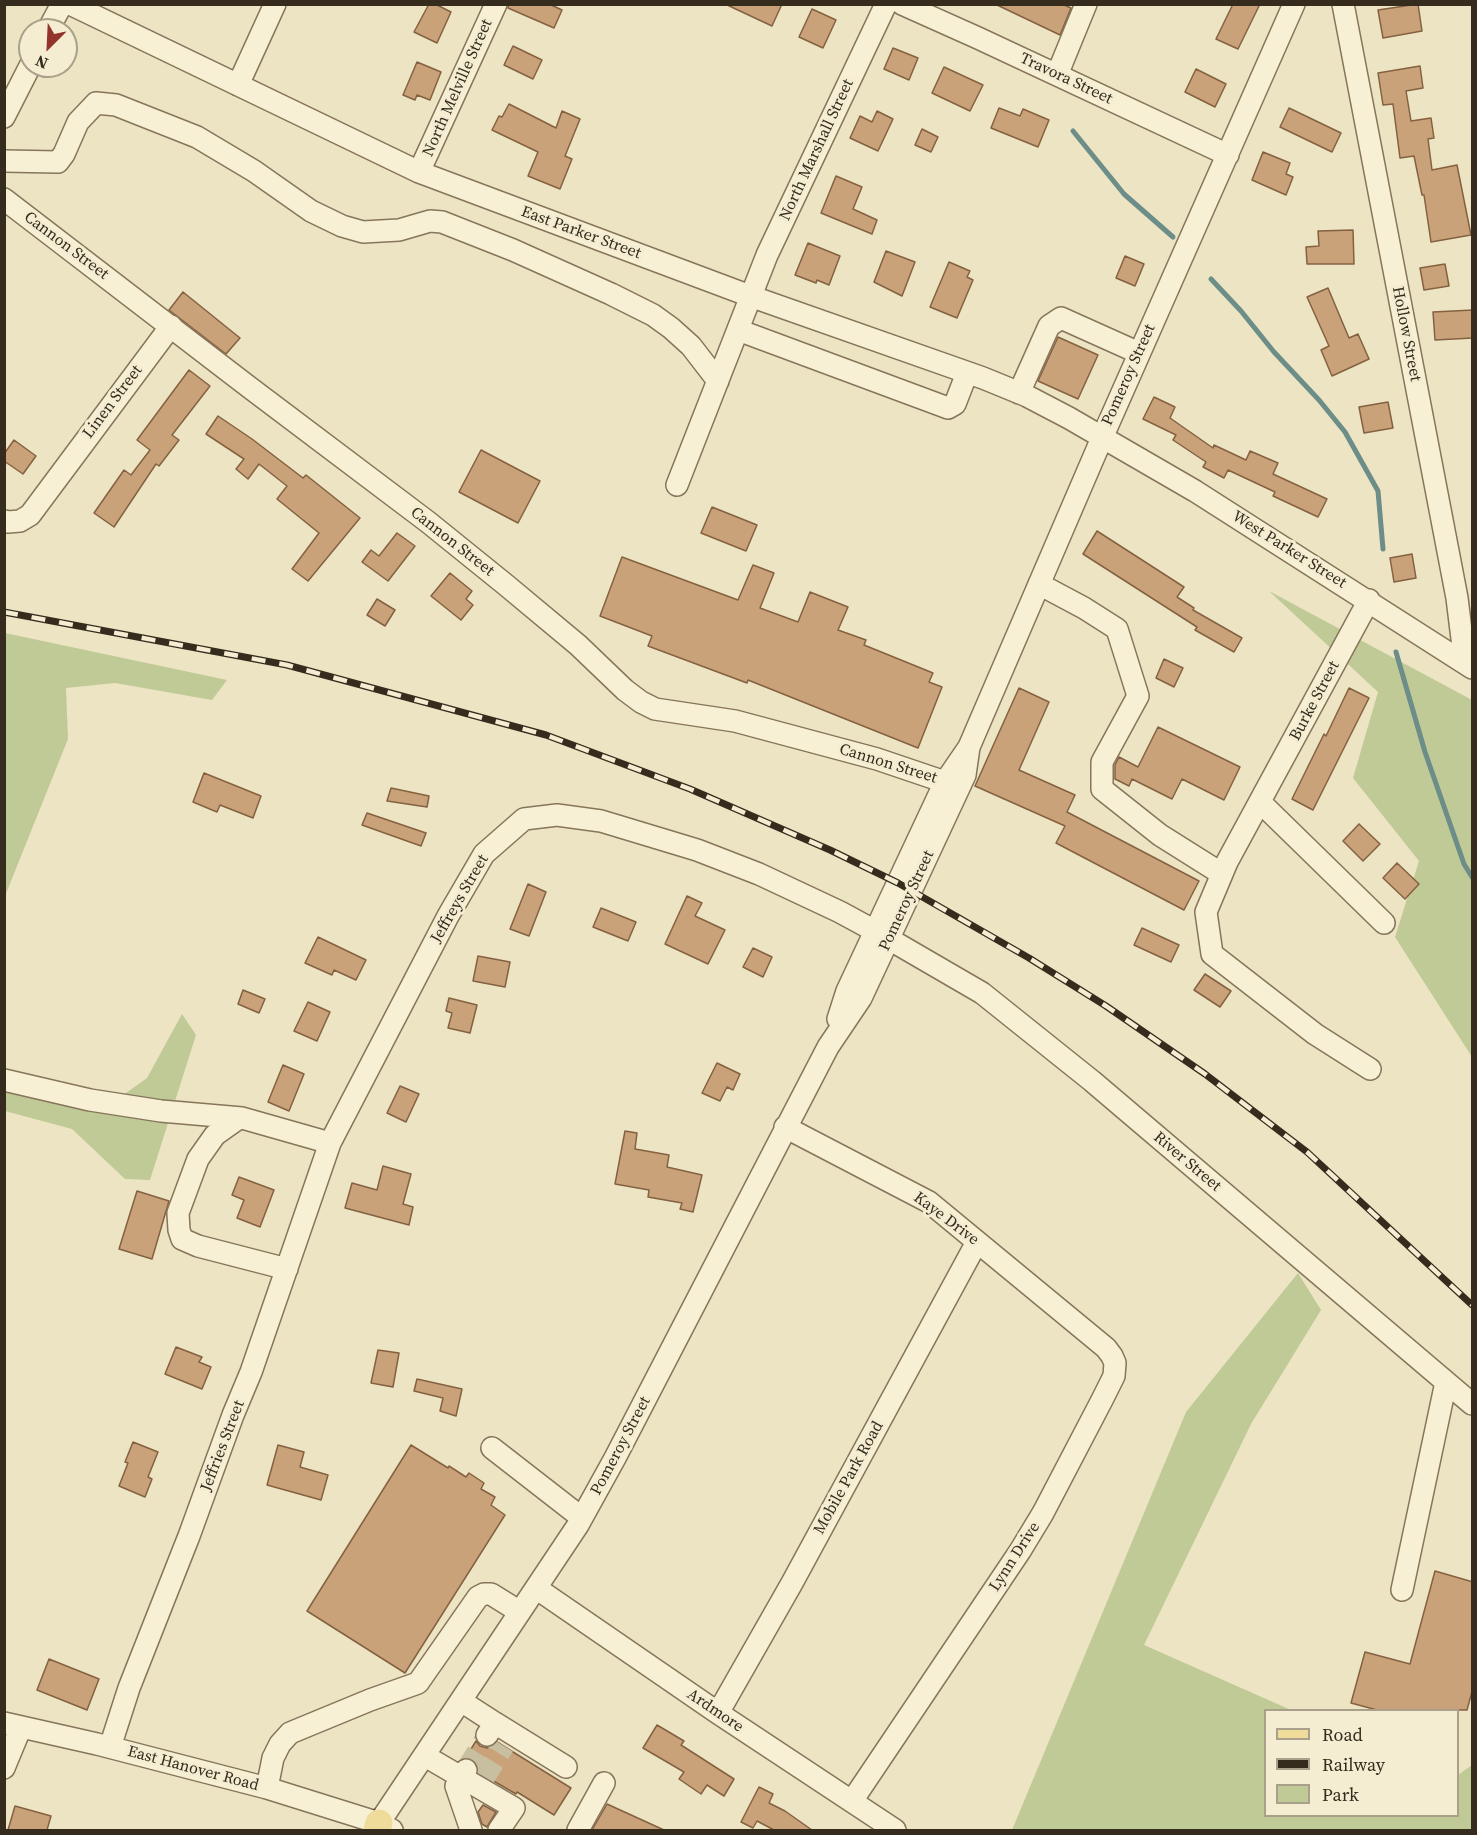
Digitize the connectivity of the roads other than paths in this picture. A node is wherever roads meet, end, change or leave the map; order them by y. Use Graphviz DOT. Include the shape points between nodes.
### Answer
graph roads {
  1 [pos="62,4"];
  2 [pos="70,4"];
  3 [pos="275,4"];
  4 [pos="496,4"];
  5 [pos="886,4"];
  6 [pos="902,4"];
  7 [pos="1086,4"];
  8 [pos="1294,4"];
  9 [pos="1343,4"];
  10 [pos="54,18"];
  11 [pos="1057,75"];
  12 [pos="24,78"];
  13 [pos="238,85"];
  14 [pos="4,117"];
  15 [pos="1228,155"];
  16 [pos="4,161"];
  17 [pos="419,172"];
  18 [pos="4,199"];
  19 [pos="750,296"];
  20 [pos="171,326"];
  21 [pos="738,330"];
  22 [pos="1139,353"];
  23 [pos="967,373"];
  24 [pos="718,381"];
  25 [pos="1019,393"];
  26 [pos="1102,438"];
  27 [pos="678,485"];
  28 [pos="4,521"];
  29 [pos="1040,584"];
  30 [pos="1369,600"];
  31 [pos="1469,666"];
  32 [pos="969,747"];
  33 [pos="945,782"];
  34 [pos="1260,802"];
  35 [pos="759,874"];
  36 [pos="1222,874"];
  37 [pos="1384,923"];
  38 [pos="882,935"];
  39 [pos="1370,1070"];
  40 [pos="4,1080"];
  41 [pos="239,1118"];
  42 [pos="785,1127"];
  43 [pos="330,1143"];
  44 [pos="977,1242"];
  45 [pos="287,1269"];
  46 [pos="1062,1312"];
  47 [pos="1446,1382"];
  48 [pos="1473,1404"];
  49 [pos="492,1448"];
  50 [pos="582,1518"];
  51 [pos="536,1588"];
  52 [pos="1402,1590"];
  53 [pos="520,1612"];
  54 [pos="461,1701"];
  55 [pos="717,1713"];
  56 [pos="13,1725"];
  57 [pos="110,1747"];
  58 [pos="425,1756"];
  59 [pos="566,1767"];
  60 [pos="4,1768"];
  61 [pos="472,1778"];
  62 [pos="604,1783"];
  63 [pos="267,1788"];
  64 [pos="852,1801"];
  65 [pos="383,1828"];
  66 [pos="503,1829"];
  67 [pos="471,1830"];
  68 [pos="578,1830"];
  69 [pos="895,1830"];
  1 -- 10 [label="street"];
  2 -- 13 [label="street, East Parker Street"];
  3 -- 13 [label="street"];
  4 -- 17 [label="street, North Melville Street"];
  5 -- 19 [label="street, North Marshall Street"];
  6 -- 11 [label="street, Travora Street"];
  7 -- 11 [label="street"];
  8 -- 15 [label="street, Pomeroy Street"];
  9 -- 31 [label="street, Hollow Street"];
  11 -- 15 [label="street, Travora Street"];
  12 -- 14 [label="street"];
  13 -- 17 [label="street, East Parker Street"];
  15 -- 22 [label="street, Pomeroy Street"];
  16 -- 24 [label="street" via="58,162 78,123 96,103 116,105 196,137 311,211 342,226 363,232 442,222 611,294 671,328 691,346"];
  17 -- 19 [label="street, East Parker Street"];
  18 -- 20 [label="street, Cannon Street"];
  19 -- 21 [label="street, North Marshall Street"];
  19 -- 23 [label="street, East Parker Street"];
  20 -- 28 [label="street, Linen Street" via="30,515 20,521"];
  20 -- 33 [label="street, Cannon Street" via="462,550 641,702 654,709 735,720"];
  21 -- 23 [label="street" via="948,408 955,404"];
  21 -- 24 [label="street, North Marshall Street"];
  22 -- 25 [label="street" via="1061,318 1049,326"];
  22 -- 26 [label="street, Pomeroy Street"];
  23 -- 25 [label="street, East Parker Street"];
  24 -- 27 [label="street, North Marshall Street"];
  25 -- 26 [label="street, East Parker Street"];
  26 -- 29 [label="street, Pomeroy Street"];
  26 -- 30 [label="street, West Parker Street"];
  29 -- 32 [label="street, Pomeroy Street"];
  29 -- 36 [label="street" via="1117,629 1138,696 1102,762 1102,789 1160,835"];
  30 -- 31 [label="street, West Parker Street"];
  30 -- 34 [label="street, Burke Street"];
  32 -- 33 [label="street, Pomeroy Street"];
  32 -- 38 [label="street, Pomeroy Street" via="965,775"];
  33 -- 38 [label="street, Pomeroy Street"];
  34 -- 36 [label="street, Burke Street"];
  34 -- 37 [label="street"];
  35 -- 38 [label="street, River Street"];
  35 -- 43 [label="street, Jeffreys Street" via="697,850 601,821 557,815 524,819 484,854"];
  36 -- 39 [label="street, Burke Street" via="1206,912 1212,954 1315,1034"];
  38 -- 42 [label="street, Pomeroy Street" via="847,991 828,1047"];
  38 -- 47 [label="street, River Street" via="982,993"];
  40 -- 41 [label="street" via="90,1100"];
  41 -- 43 [label="street"];
  41 -- 45 [label="street" via="215,1135 198,1159 178,1213 179,1230 182,1239 198,1246"];
  42 -- 44 [label="street, Kaye Drive" via="929,1202"];
  42 -- 50 [label="street, Pomeroy Street"];
  43 -- 45 [label="street, Jeffries Street"];
  44 -- 46 [label="street, Kaye Drive"];
  44 -- 55 [label="street, Mobile Park Road"];
  45 -- 57 [label="street, Jeffries Street"];
  46 -- 64 [label="street, Lynn Drive" via="1106,1348 1115,1364 1114,1376 1020,1551"];
  47 -- 48 [label="street, River Street"];
  47 -- 52 [label="street"];
  49 -- 50 [label="street"];
  50 -- 51 [label="street, Pomeroy Street"];
  51 -- 53 [label="street, Pomeroy Street"];
  51 -- 55 [label="street, Ardmore"];
  53 -- 54 [label="street, Pomeroy Street"];
  53 -- 63 [label="street" via="491,1594 478,1597 418,1683 290,1733 273,1758"];
  54 -- 58 [label="street, Pomeroy Street"];
  54 -- 59 [label="street" via="500,1735"];
  55 -- 64 [label="street, Ardmore"];
  56 -- 57 [label="street, East Hanover Road"];
  56 -- 60 [label="street"];
  57 -- 63 [label="street, East Hanover Road"];
  58 -- 61 [label="street"];
  58 -- 65 [label="street, Pomeroy Street"];
  61 -- 66 [label="street" via="514,1808"];
  61 -- 67 [label="street" via="456,1786"];
  62 -- 68 [label="street"];
  63 -- 65 [label="street, East Hanover Road"];
  64 -- 69 [label="street, Ardmore"];
}
